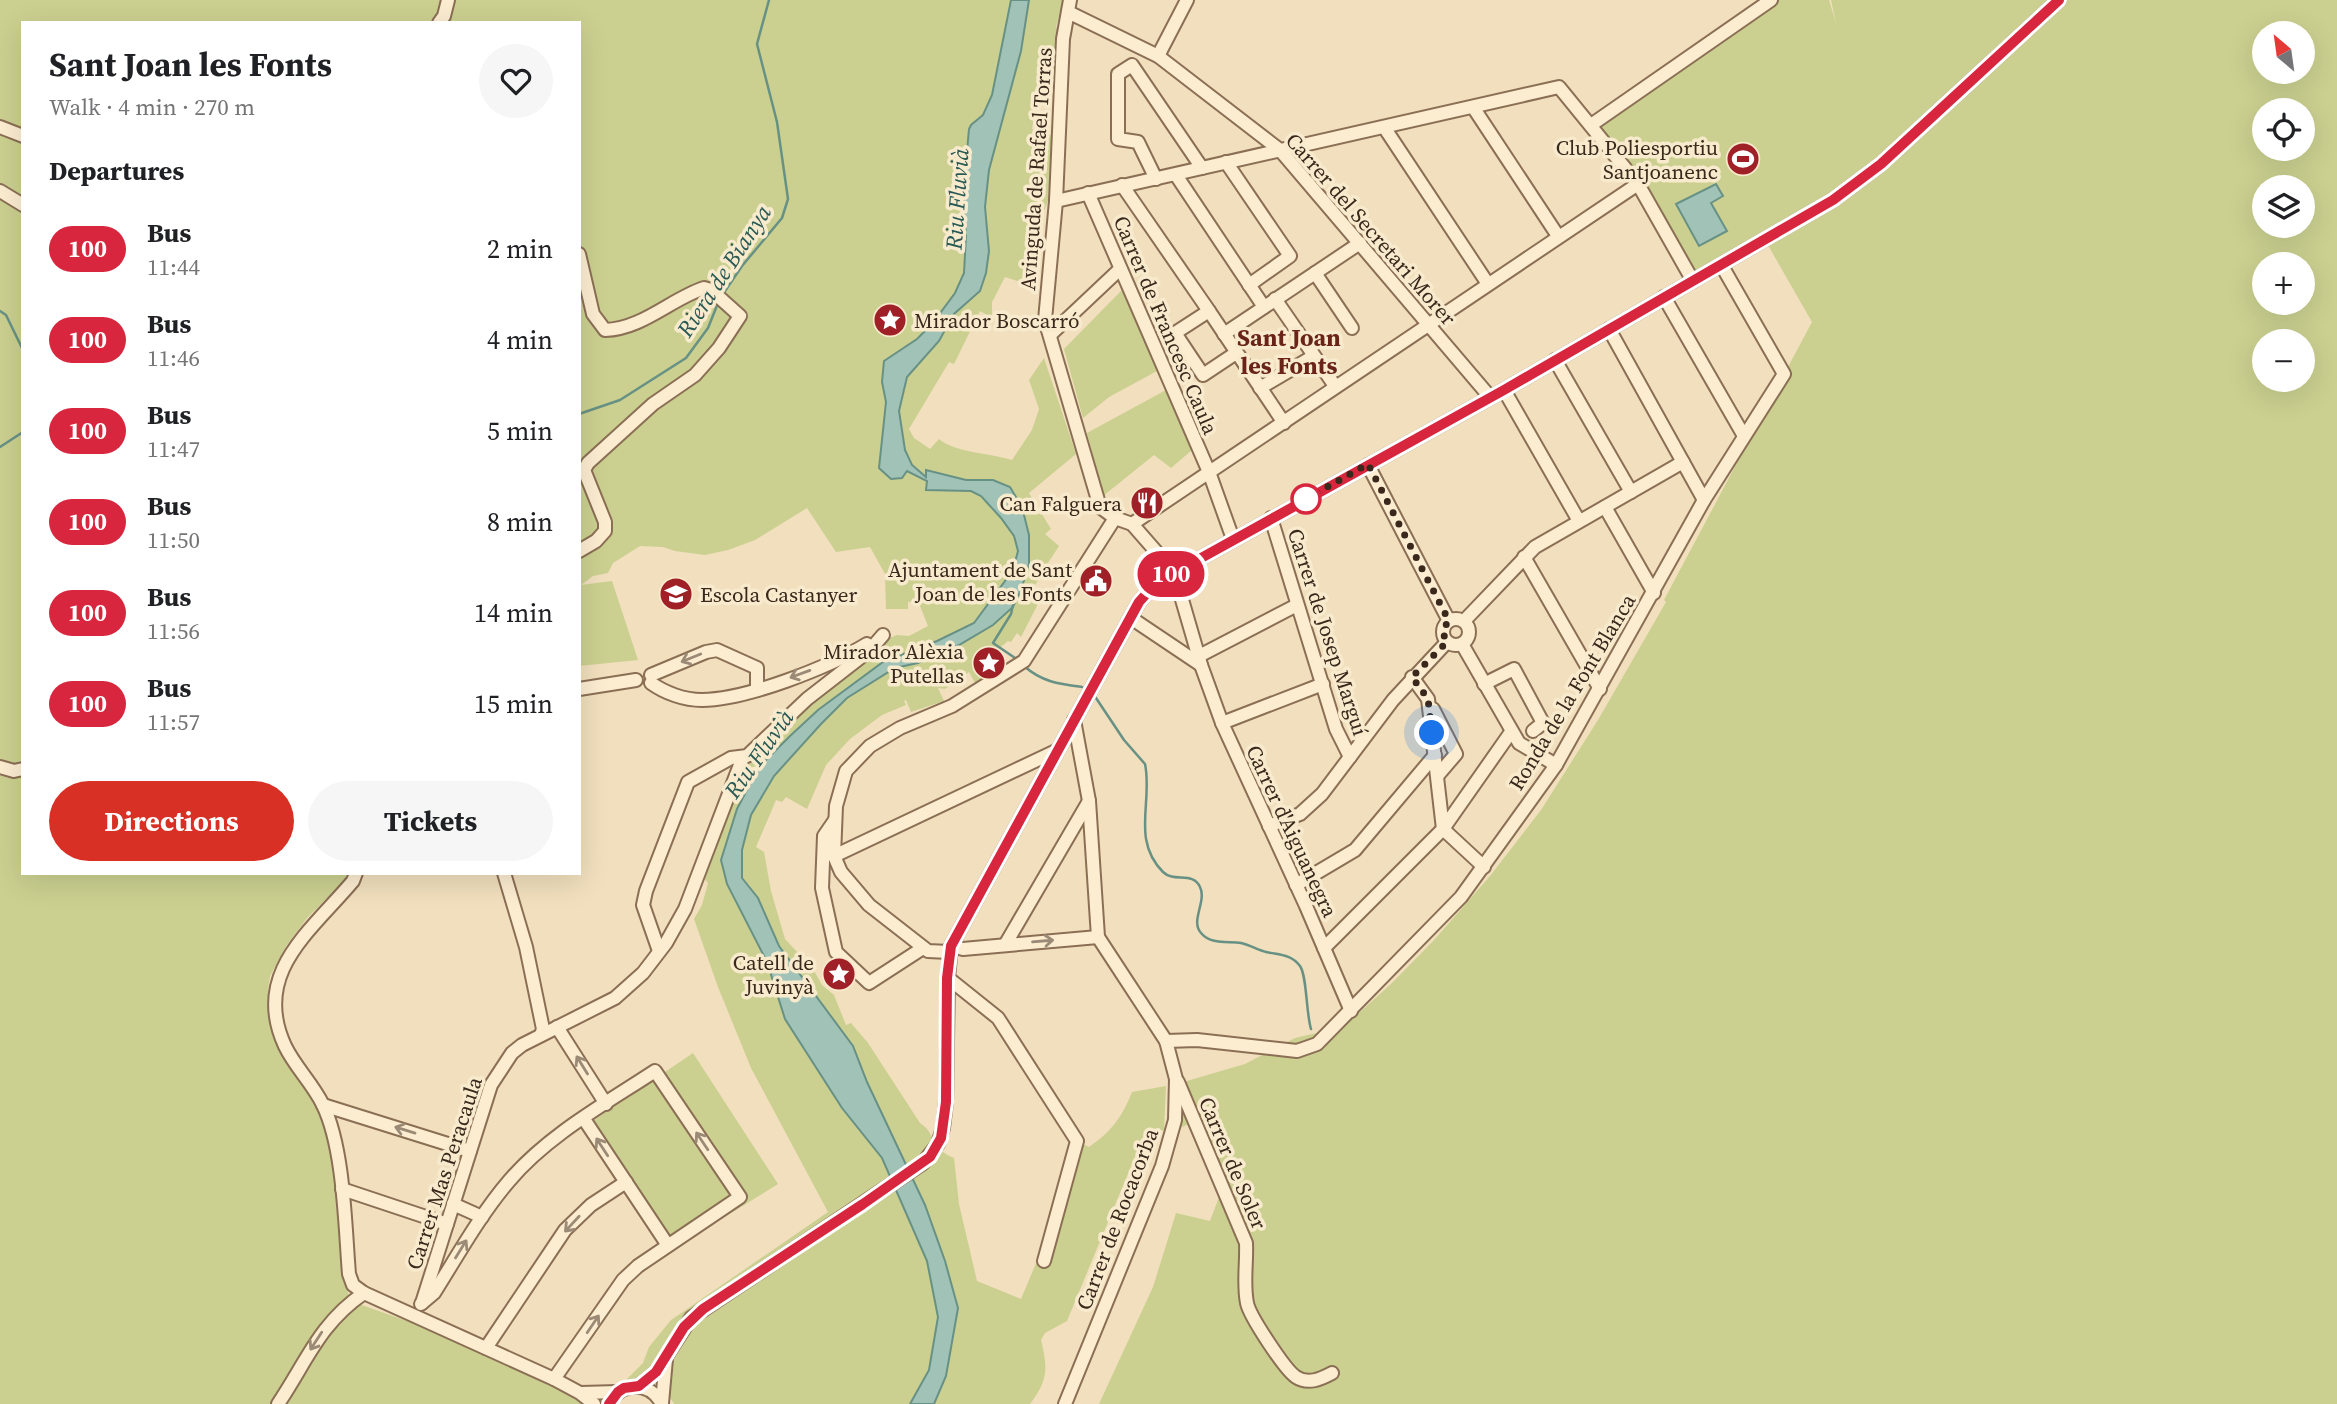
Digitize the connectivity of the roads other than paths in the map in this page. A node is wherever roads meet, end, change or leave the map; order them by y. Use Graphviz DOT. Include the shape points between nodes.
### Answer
graph roads {
  1 [pos="448,0"];
  2 [pos="1187,0"];
  3 [pos="1771,0"];
  4 [pos="2059,0"];
  5 [pos="1069,6"];
  6 [pos="440,21"];
  7 [pos="1143,48"];
  8 [pos="1158,56"];
  9 [pos="1132,65"];
  10 [pos="1473,107"];
  11 [pos="1591,125"];
  12 [pos="0,127"];
  13 [pos="1384,127"];
  14 [pos="21,135"];
  15 [pos="1280,150"];
  16 [pos="1226,162"];
  17 [pos="1202,168"];
  18 [pos="1176,175"];
  19 [pos="1156,179"];
  20 [pos="1638,184"];
  21 [pos="1122,185"];
  22 [pos="0,191"];
  23 [pos="1088,193"];
  24 [pos="1056,201"];
  25 [pos="21,204"];
  26 [pos="1558,236"];
  27 [pos="1360,243"];
  28 [pos="581,263"];
  29 [pos="1722,266"];
  30 [pos="1120,269"];
  31 [pos="1315,273"];
  32 [pos="1693,281"];
  33 [pos="1488,284"];
  34 [pos="1249,285"];
  35 [pos="1664,298"];
  36 [pos="1270,303"];
  37 [pos="1209,312"];
  38 [pos="1430,323"];
  39 [pos="1352,328"];
  40 [pos="1609,329"];
  41 [pos="1224,334"];
  42 [pos="1050,335"];
  43 [pos="1236,353"];
  44 [pos="1314,356"];
  45 [pos="1555,359"];
  46 [pos="1335,386"];
  47 [pos="1260,388"];
  48 [pos="1504,390"];
  49 [pos="1490,397"];
  50 [pos="1284,423"];
  51 [pos="1744,436"];
  52 [pos="1683,462"];
  53 [pos="1368,464"];
  54 [pos="1209,472"];
  55 [pos="1631,492"];
  56 [pos="1704,500"];
  57 [pos="1605,507"];
  58 [pos="1115,517"];
  59 [pos="1271,518"];
  60 [pos="1579,521"];
  61 [pos="1132,524"];
  62 [pos="1233,539"];
  63 [pos="581,550"];
  64 [pos="1524,557"];
  65 [pos="1174,572"];
  66 [pos="1654,593"];
  67 [pos="1297,605"];
  68 [pos="1131,618"];
  69 [pos="1449,621"];
  70 [pos="1464,621"];
  71 [pos="1447,642"];
  72 [pos="1462,644"];
  73 [pos="1200,660"];
  74 [pos="1412,677"];
  75 [pos="651,679"];
  76 [pos="1323,684"];
  77 [pos="1484,684"];
  78 [pos="581,689"];
  79 [pos="1600,689"];
  80 [pos="757,690"];
  81 [pos="1428,699"];
  82 [pos="1074,720"];
  83 [pos="1222,723"];
  84 [pos="1533,731"];
  85 [pos="1513,735"];
  86 [pos="1528,748"];
  87 [pos="1056,751"];
  88 [pos="1435,755"];
  89 [pos="743,757"];
  90 [pos="1350,757"];
  91 [pos="1556,765"];
  92 [pos="0,767"];
  93 [pos="21,769"];
  94 [pos="1437,775"];
  95 [pos="1440,793"];
  96 [pos="1089,801"];
  97 [pos="1459,807"];
  98 [pos="835,820"];
  99 [pos="1269,826"];
  100 [pos="1443,829"];
  101 [pos="834,856"];
  102 [pos="1484,867"];
  103 [pos="355,875"];
  104 [pos="505,875"];
  105 [pos="1296,885"];
  106 [pos="1098,937"];
  107 [pos="1005,945"];
  108 [pos="923,948"];
  109 [pos="1324,948"];
  110 [pos="950,949"];
  111 [pos="659,951"];
  112 [pos="947,978"];
  113 [pos="1352,1011"];
  114 [pos="557,1027"];
  115 [pos="541,1035"];
  116 [pos="1166,1041"];
  117 [pos="1176,1079"];
  118 [pos="606,1104"];
  119 [pos="323,1105"];
  120 [pos="584,1119"];
  121 [pos="470,1151"];
  122 [pos="626,1182"];
  123 [pos="342,1189"];
  124 [pos="453,1204"];
  125 [pos="482,1217"];
  126 [pos="447,1224"];
  127 [pos="667,1244"];
  128 [pos="1044,1261"];
  129 [pos="364,1293"];
  130 [pos="421,1304"];
  131 [pos="419,1319"];
  132 [pos="486,1348"];
  133 [pos="666,1359"];
  134 [pos="1332,1373"];
  135 [pos="554,1379"];
  136 [pos="639,1386"];
  137 [pos="618,1392"];
  138 [pos="580,1393"];
  139 [pos="662,1403"];
  140 [pos="278,1404"];
  141 [pos="594,1404"];
  142 [pos="608,1404"];
  143 [pos="1065,1404"];
  1 -- 6 [label="street"];
  2 -- 8 [label="street"];
  3 -- 11 [label="street"];
  4 -- 29 [label="street" via="1881,164 1833,200"];
  5 -- 7 [label="street, Carrer del Secretari Morer"];
  5 -- 24 [label="street, Avinguda de Rafael Torras" via="1063,39"];
  7 -- 8 [label="street, Carrer del Secretari Morer"];
  7 -- 9 [label="street"];
  8 -- 15 [label="street, Carrer del Secretari Morer"];
  9 -- 17 [label="street"];
  9 -- 19 [label="street" via="1118,74 1118,139 1138,142"];
  10 -- 11 [label="street" via="1559,87"];
  10 -- 13 [label="street"];
  10 -- 26 [label="street"];
  11 -- 20 [label="street"];
  12 -- 14 [label="street"];
  13 -- 15 [label="street"];
  13 -- 33 [label="street"];
  15 -- 16 [label="street"];
  15 -- 27 [label="street, Carrer del Secretari Morer"];
  16 -- 17 [label="street"];
  16 -- 34 [label="street" via="1290,256"];
  17 -- 18 [label="street"];
  18 -- 19 [label="street"];
  18 -- 34 [label="street"];
  19 -- 21 [label="street"];
  20 -- 26 [label="street"];
  20 -- 32 [label="street"];
  21 -- 23 [label="street"];
  21 -- 37 [label="street"];
  22 -- 25 [label="street"];
  23 -- 24 [label="street"];
  23 -- 30 [label="street, Carrer de Francesc Caula"];
  24 -- 42 [label="street, Avinguda de Rafael Torras" via="1045,320"];
  26 -- 33 [label="street"];
  27 -- 31 [label="street"];
  27 -- 38 [label="street, Carrer del Secretari Morer"];
  28 -- 63 [label="street" via="593,314 605,330 638,321 704,288 740,316 695,375 653,404 588,463 584,470 605,531"];
  29 -- 32 [label="street"];
  29 -- 51 [label="street, Ronda de la Font Blanca" via="1784,374"];
  30 -- 42 [label="street"];
  30 -- 54 [label="street, Carrer de Francesc Caula"];
  31 -- 36 [label="street"];
  31 -- 39 [label="street"];
  32 -- 35 [label="street"];
  33 -- 38 [label="street"];
  34 -- 36 [label="street"];
  35 -- 40 [label="street"];
  35 -- 51 [label="street"];
  36 -- 41 [label="street"];
  36 -- 44 [label="street"];
  37 -- 41 [label="street"];
  37 -- 43 [label="street" via="1175,333 1203,375"];
  38 -- 46 [label="street"];
  38 -- 49 [label="street, Carrer del Secretari Morer"];
  40 -- 45 [label="street"];
  40 -- 52 [label="street"];
  41 -- 43 [label="street"];
  42 -- 58 [label="street, Avinguda de Rafael Torras" via="1100,507"];
  43 -- 47 [label="street"];
  44 -- 46 [label="street"];
  44 -- 47 [label="street"];
  45 -- 48 [label="street"];
  45 -- 55 [label="street"];
  46 -- 50 [label="street"];
  47 -- 50 [label="street"];
  48 -- 49 [label="street"];
  48 -- 60 [label="street"];
  49 -- 53 [label="street"];
  50 -- 54 [label="street"];
  51 -- 56 [label="street, Ronda de la Font Blanca"];
  52 -- 55 [label="street"];
  52 -- 56 [label="street"];
  53 -- 59 [label="street"];
  53 -- 69 [label="street"];
  54 -- 61 [label="street"];
  54 -- 62 [label="street, Carrer de Francesc Caula"];
  55 -- 57 [label="street"];
  56 -- 66 [label="street, Ronda de la Font Blanca"];
  57 -- 60 [label="street"];
  57 -- 66 [label="street"];
  58 -- 61 [label="street"];
  58 -- 98 [label="street" via="1024,661 952,706 870,746 846,771"];
  59 -- 62 [label="street"];
  59 -- 67 [label="street, Carrer de Josep Marguí"];
  60 -- 64 [label="street"];
  61 -- 65 [label="street"];
  62 -- 65 [label="street"];
  64 -- 70 [label="street"];
  64 -- 79 [label="street"];
  65 -- 68 [label="street" via="1156,583"];
  65 -- 73 [label="street, Carrer d'Aiguanegra"];
  66 -- 79 [label="street, Ronda de la Font Blanca"];
  67 -- 73 [label="street"];
  67 -- 76 [label="street, Carrer de Josep Marguí"];
  68 -- 73 [label="street"];
  68 -- 82 [label="street"];
  69 -- 70 [label="street"];
  69 -- 71 [label="street" via="1443,635"];
  70 -- 72 [label="street" via="1469,629"];
  71 -- 72 [label="street"];
  71 -- 74 [label="street"];
  72 -- 77 [label="street"];
  73 -- 83 [label="street, Carrer d'Aiguanegra"];
  74 -- 81 [label="street"];
  74 -- 90 [label="street"];
  75 -- 78 [label="street" via="644,686 636,680"];
  75 -- 80 [label="street" via="665,693 701,700"];
  80 -- 75 [label="street, one-way" via="757,668 717,650"];
  76 -- 83 [label="street"];
  76 -- 90 [label="street, Carrer de Josep Marguí"];
  77 -- 84 [label="street" via="1514,668 1544,723"];
  77 -- 85 [label="street"];
  79 -- 91 [label="street, Ronda de la Font Blanca"];
  89 -- 80 [label="street, one-way" via="883,635 841,659"];
  81 -- 88 [label="street"];
  81 -- 94 [label="street" via="1456,754"];
  82 -- 87 [label="street"];
  82 -- 96 [label="street"];
  83 -- 99 [label="street, Carrer d'Aiguanegra"];
  84 -- 85 [label="street" via="1527,728"];
  84 -- 86 [label="street" via="1535,738"];
  85 -- 86 [label="street"];
  85 -- 97 [label="street"];
  86 -- 91 [label="street"];
  87 -- 101 [label="street"];
  87 -- 110 [label="street"];
  88 -- 94 [label="street"];
  88 -- 105 [label="street" via="1355,850"];
  89 -- 111 [label="street, Carrer Mas Peracaula" via="685,909"];
  89 -- 111 [label="street" via="731,758 688,782 643,905"];
  90 -- 99 [label="street" via="1300,814"];
  91 -- 102 [label="street, Ronda de la Font Blanca"];
  92 -- 93 [label="street"];
  94 -- 95 [label="street"];
  95 -- 97 [label="street"];
  95 -- 100 [label="street"];
  96 -- 106 [label="street"];
  96 -- 107 [label="street"];
  97 -- 100 [label="street"];
  98 -- 101 [label="street"];
  98 -- 108 [label="street" via="824,836 822,888 836,952 869,983"];
  99 -- 105 [label="street, Carrer d'Aiguanegra"];
  100 -- 102 [label="street"];
  100 -- 109 [label="street"];
  101 -- 108 [label="street" via="841,872 869,905"];
  102 -- 113 [label="street, Ronda de la Font Blanca"];
  103 -- 119 [label="street" via="287,956 276,989 275,1007 286,1048"];
  104 -- 115 [label="street" via="526,947"];
  105 -- 109 [label="street, Carrer d'Aiguanegra"];
  107 -- 106 [label="street, one-way"];
  106 -- 116 [label="street, Carrer de Rocacorba"];
  107 -- 110 [label="street"];
  108 -- 110 [label="street"];
  109 -- 113 [label="street, Carrer d'Aiguanegra"];
  110 -- 112 [label="street"];
  111 -- 114 [label="street, Carrer Mas Peracaula" via="627,990"];
  112 -- 128 [label="street" via="998,1018 1077,1141"];
  112 -- 133 [label="street" via="946,1102 941,1138 930,1157 703,1309 684,1327"];
  113 -- 116 [label="street, Ronda de la Font Blanca" via="1317,1044 1297,1051"];
  114 -- 115 [label="street, Carrer Mas Peracaula"];
  118 -- 114 [label="street, one-way"];
  115 -- 121 [label="street, Carrer Mas Peracaula" via="522,1045 500,1069"];
  116 -- 117 [label="street, Carrer de Rocacorba"];
  117 -- 134 [label="street, Carrer de Soler" via="1246,1243 1247,1307 1295,1377 1313,1381"];
  117 -- 143 [label="street, Carrer de Rocacorba" via="1175,1120 1162,1166"];
  118 -- 120 [label="street"];
  127 -- 118 [label="street, one-way" via="740,1197 655,1071"];
  121 -- 119 [label="street, one-way"];
  119 -- 123 [label="street"];
  122 -- 120 [label="street, one-way"];
  120 -- 125 [label="street" via="523,1166"];
  121 -- 124 [label="street, Carrer Mas Peracaula"];
  122 -- 127 [label="street"];
  122 -- 132 [label="street, one-way" via="591,1205 565,1230"];
  123 -- 126 [label="street"];
  123 -- 129 [label="street" via="349,1274 353,1285"];
  124 -- 125 [label="street"];
  124 -- 126 [label="street, Carrer Mas Peracaula"];
  130 -- 125 [label="street, one-way" via="434,1293"];
  126 -- 130 [label="street, Carrer Mas Peracaula"];
  135 -- 127 [label="street, one-way" via="623,1280"];
  129 -- 131 [label="street"];
  129 -- 140 [label="street, one-way" via="330,1321"];
  130 -- 131 [label="street, Carrer Mas Peracaula"];
  131 -- 132 [label="street"];
  132 -- 135 [label="street"];
  133 -- 136 [label="street"];
  133 -- 139 [label="street"];
  135 -- 138 [label="street"];
  136 -- 137 [label="street"];
  136 -- 139 [label="street"];
  137 -- 138 [label="street"];
  137 -- 142 [label="street"];
  138 -- 141 [label="street"];
}
